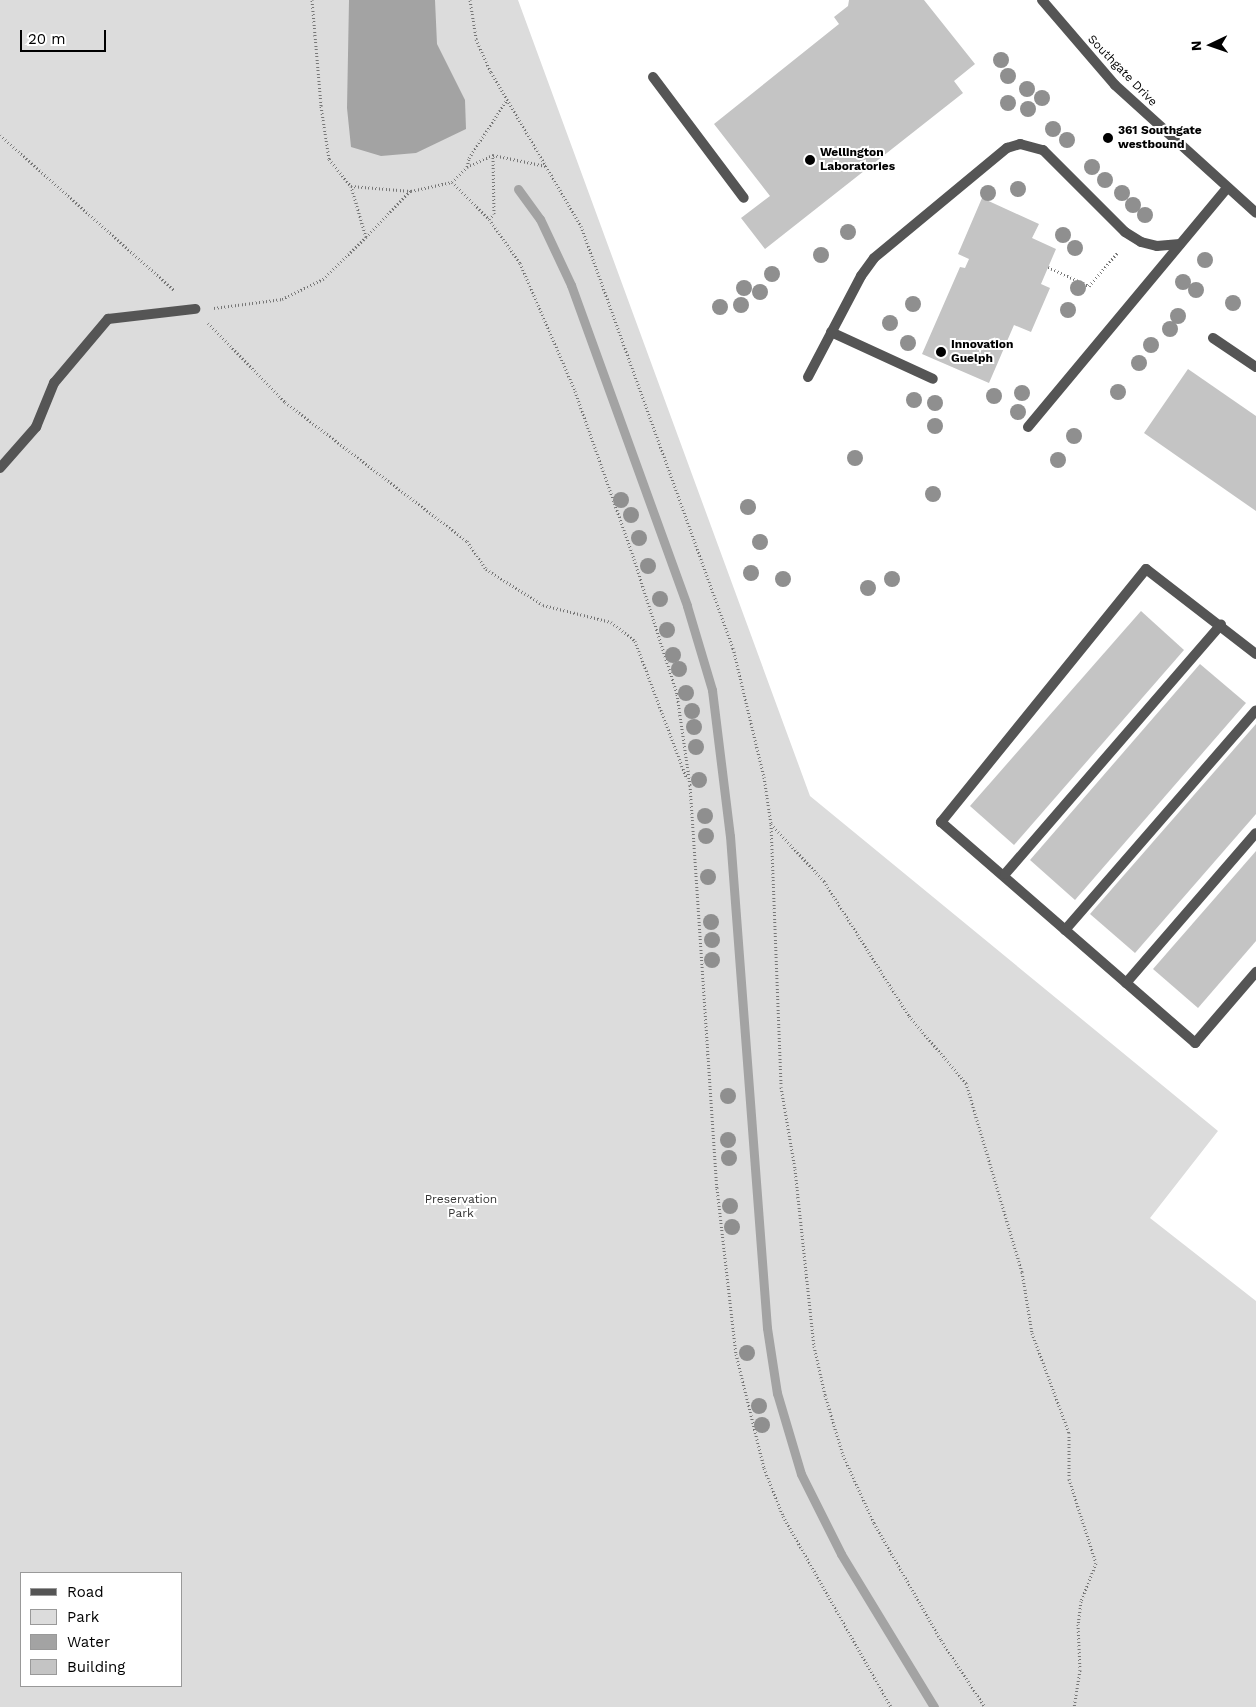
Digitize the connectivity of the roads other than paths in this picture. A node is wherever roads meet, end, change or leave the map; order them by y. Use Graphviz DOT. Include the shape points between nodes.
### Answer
graph roads {
  1 [pos="1042,0"];
  2 [pos="653,77"];
  3 [pos="1227,188"];
  4 [pos="744,198"];
  5 [pos="1256,213"];
  6 [pos="1180,244"];
  7 [pos="196,309"];
  8 [pos="831,332"];
  9 [pos="1213,338"];
  10 [pos="1256,368"];
  11 [pos="808,377"];
  12 [pos="933,379"];
  13 [pos="1028,427"];
  14 [pos="0,468"];
  15 [pos="1221,625"];
  16 [pos="1256,654"];
  17 [pos="1256,710"];
  18 [pos="1256,833"];
  19 [pos="1005,874"];
  20 [pos="1065,930"];
  21 [pos="1256,972"];
  22 [pos="1126,983"];
  1 -- 3 [label="street, Southgate Drive" via="1115,85"];
  2 -- 4 [label="street"];
  3 -- 5 [label="street, Southgate Drive"];
  3 -- 6 [label="street"];
  6 -- 8 [label="street" via="1157,246 1132,236 1043,150 1020,144 1007,148 874,258"];
  6 -- 13 [label="street"];
  7 -- 14 [label="street" via="108,318 54,383 36,427"];
  8 -- 11 [label="street"];
  8 -- 12 [label="street"];
  9 -- 10 [label="street"];
  15 -- 16 [label="street"];
  15 -- 19 [label="street"];
  15 -- 19 [label="street" via="1146,569 941,822"];
  17 -- 20 [label="street"];
  18 -- 22 [label="street"];
  19 -- 20 [label="street"];
  20 -- 22 [label="street"];
  21 -- 22 [label="street" via="1195,1043"];
}
